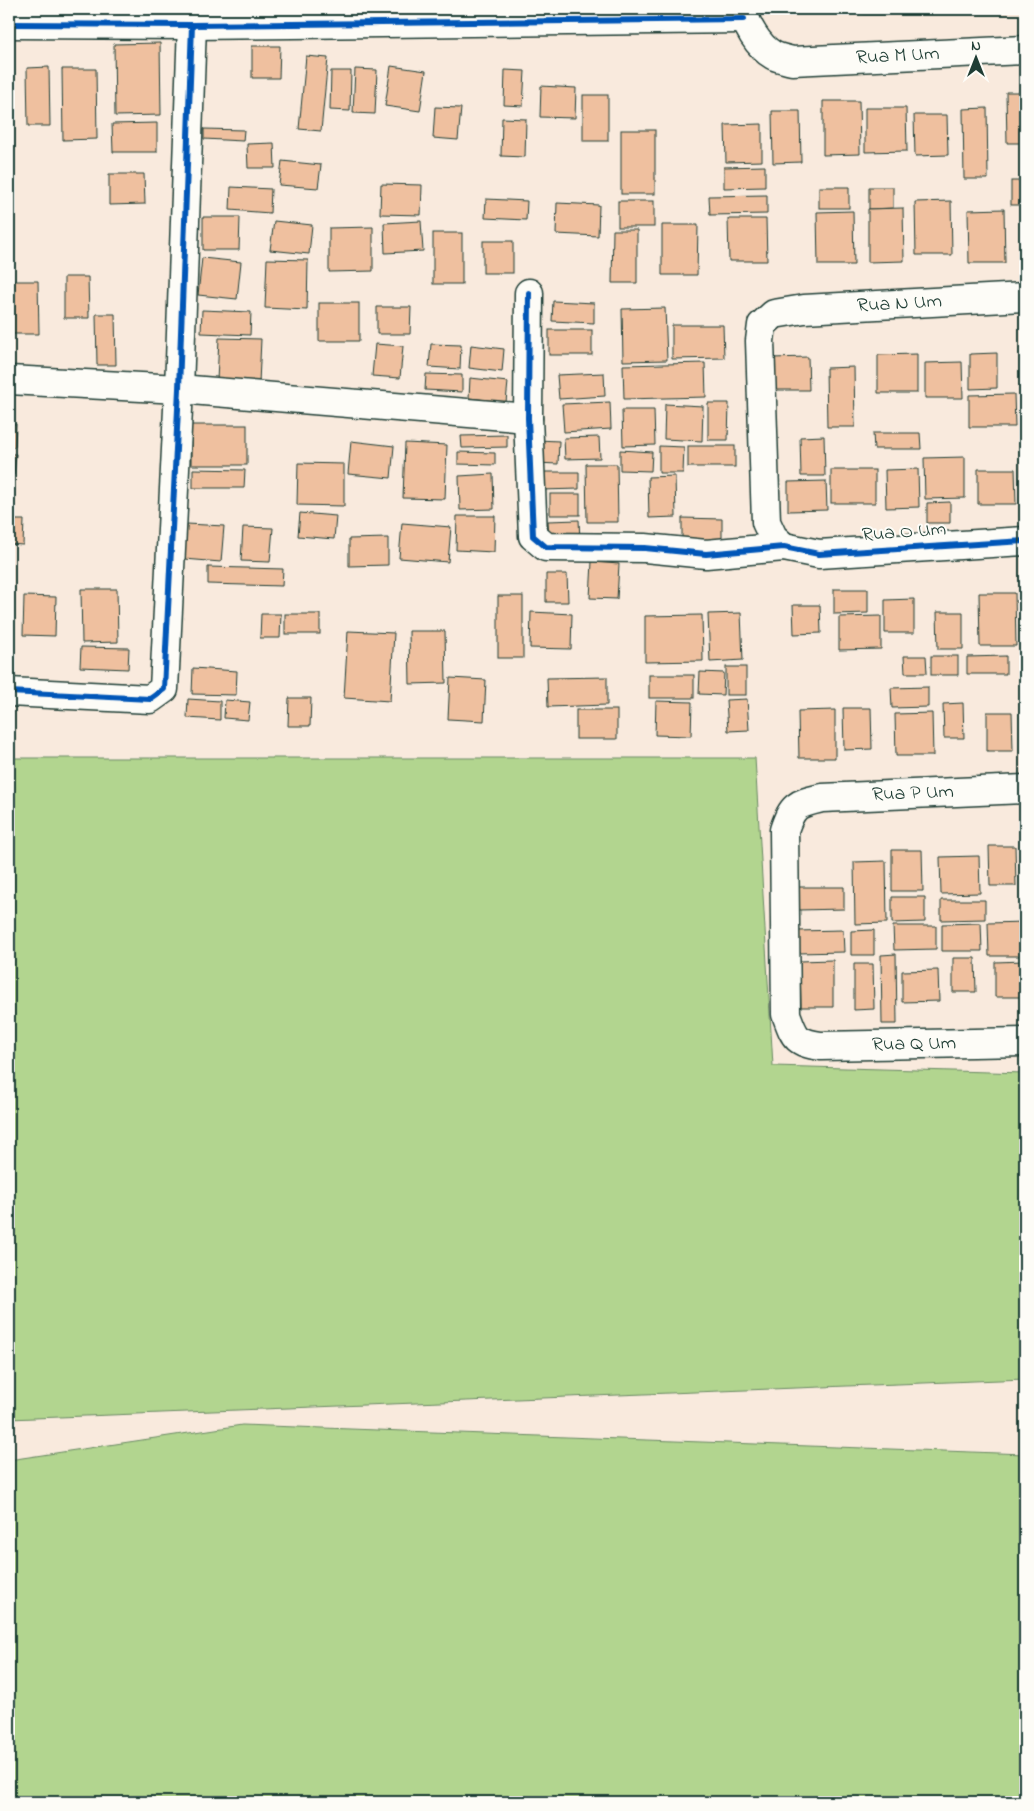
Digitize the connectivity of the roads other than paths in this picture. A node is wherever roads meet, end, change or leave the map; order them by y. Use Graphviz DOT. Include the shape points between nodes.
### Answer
graph roads {
  1 [pos="744,14"];
  2 [pos="9,24"];
  3 [pos="192,24"];
  4 [pos="1025,50"];
  5 [pos="530,293"];
  6 [pos="1025,297"];
  7 [pos="9,380"];
  8 [pos="179,389"];
  9 [pos="528,418"];
  10 [pos="1025,542"];
  11 [pos="784,547"];
  12 [pos="9,692"];
  13 [pos="1025,790"];
  14 [pos="1025,1042"];
  15 [pos="804,1043"];
  1 -- 3 [label="street"];
  1 -- 4 [label="street, Rua M Um" via="756,39 772,55 792,61"];
  2 -- 3 [label="street"];
  3 -- 8 [label="street"];
  5 -- 9 [label="street, Rua O Um"];
  6 -- 11 [label="street, Rua N Um" via="804,309 774,314 762,325 766,522"];
  7 -- 8 [label="street"];
  8 -- 9 [label="street"];
  8 -- 12 [label="street" via="164,690 150,699"];
  9 -- 11 [label="street, Rua O Um" via="533,536 546,547 645,548 706,554"];
  10 -- 11 [label="street, Rua O Um" via="819,554"];
  13 -- 15 [label="street, Rua P Um" via="822,798 801,803 790,812 784,830 786,1014 794,1033"];
  14 -- 15 [label="street, Rua Q Um" via="821,1046"];
}
